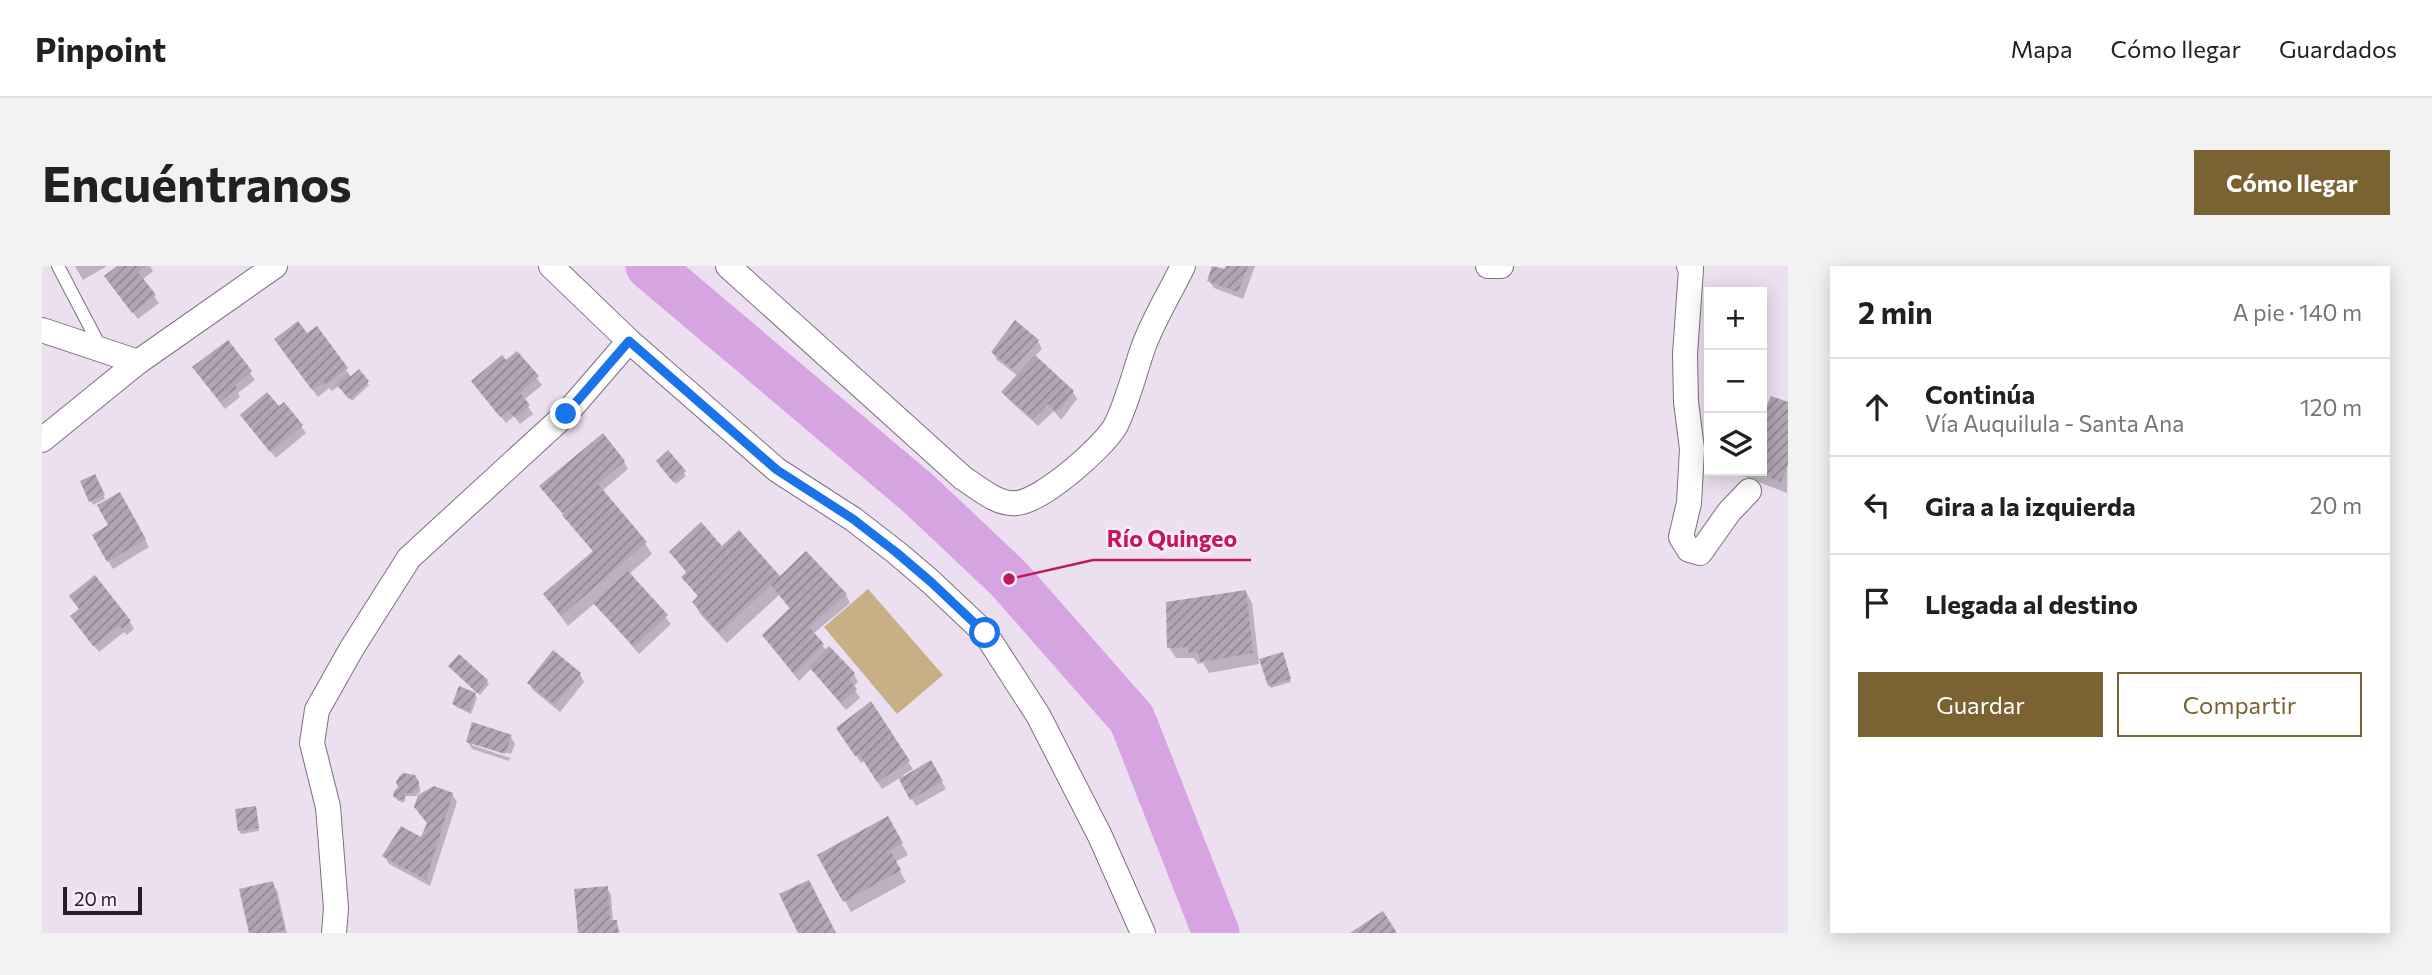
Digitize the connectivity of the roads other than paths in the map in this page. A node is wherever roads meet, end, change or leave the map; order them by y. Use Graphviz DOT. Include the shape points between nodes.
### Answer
graph roads {
  1 [pos="58,266"];
  2 [pos="275,266"];
  3 [pos="551,266"];
  4 [pos="728,266"];
  5 [pos="1183,266"];
  6 [pos="1488,266"];
  7 [pos="1501,266"];
  8 [pos="1689,266"];
  9 [pos="42,330"];
  10 [pos="629,341"];
  11 [pos="103,350"];
  12 [pos="138,362"];
  13 [pos="42,440"];
  14 [pos="1749,491"];
  15 [pos="334,933"];
  16 [pos="1143,933"];
  1 -- 11 [label="lane"];
  2 -- 12 [label="street"];
  3 -- 10 [label="street"];
  4 -- 5 [label="street" via="963,478 997,500 1015,504 1037,498 1062,479 1115,427 1143,346"];
  6 -- 7 [label="street"];
  8 -- 14 [label="street" via="1685,354 1692,449 1689,503 1681,537 1689,550 1700,553"];
  9 -- 11 [label="street"];
  10 -- 15 [label="street" via="566,414 409,558 317,710 312,743 328,807"];
  10 -- 16 [label="street" via="777,470 897,553 985,633 1038,715"];
  11 -- 12 [label="street"];
  12 -- 13 [label="street"];
}
